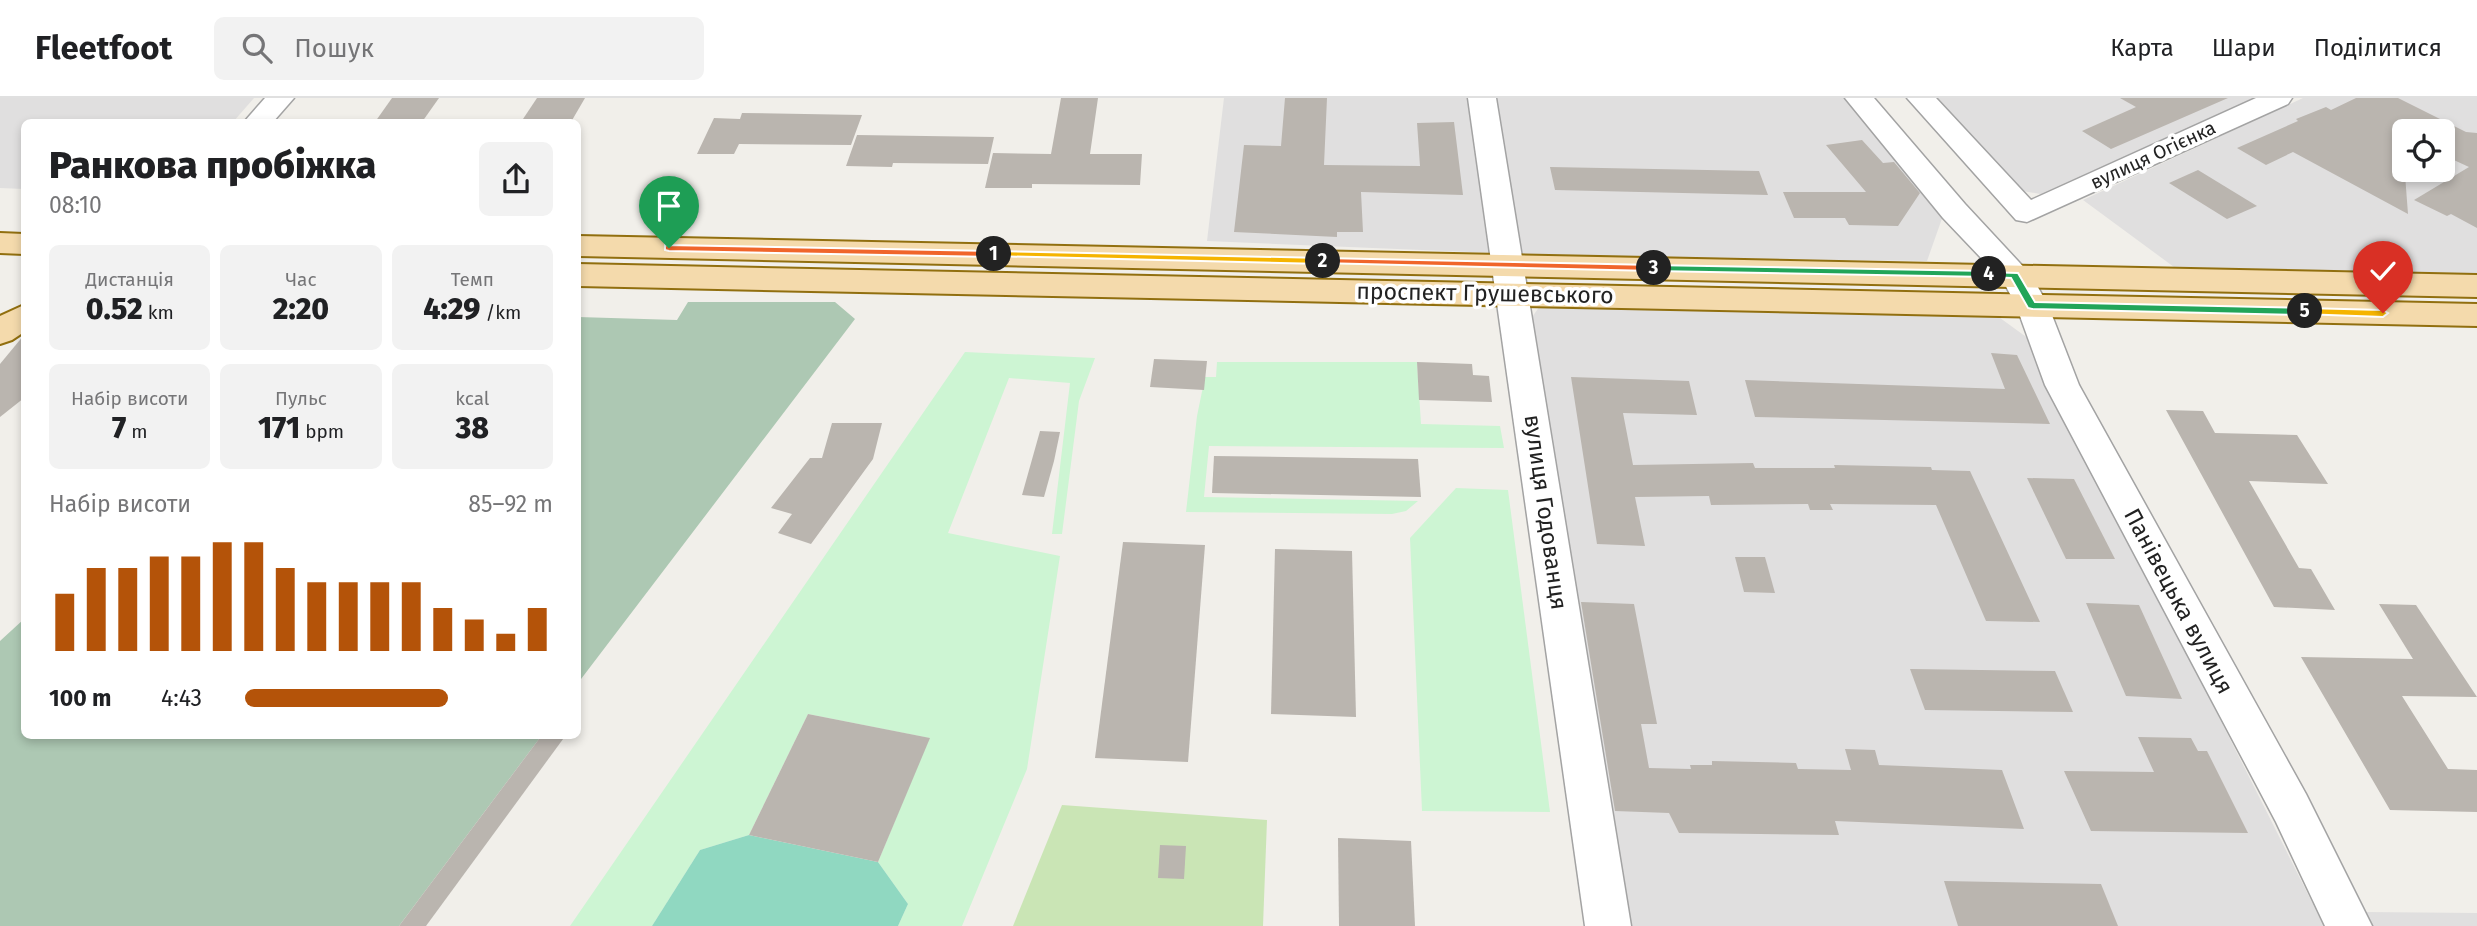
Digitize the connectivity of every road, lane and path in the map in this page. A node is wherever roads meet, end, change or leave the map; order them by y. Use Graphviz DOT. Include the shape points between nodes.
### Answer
graph roads {
  1 [pos="280,98"];
  2 [pos="1482,98"];
  3 [pos="1859,98"];
  4 [pos="1921,98"];
  5 [pos="2278,98"];
  6 [pos="261,119"];
  7 [pos="2027,213"];
  8 [pos="0,243"];
  9 [pos="21,244"];
  10 [pos="581,246"];
  11 [pos="581,275"];
  12 [pos="1509,279"];
  13 [pos="2477,286"];
  14 [pos="2023,290"];
  15 [pos="2477,315"];
  16 [pos="21,318"];
  17 [pos="0,332"];
  18 [pos="1608,926"];
  19 [pos="2349,926"];
  1 -- 6 [label="street"];
  2 -- 12 [label="street, вулиця Годованця"];
  3 -- 14 [label="street, Панівецька вулиця"];
  4 -- 7 [label="street"];
  5 -- 7 [label="street, вулиця Огієнка"];
  7 -- 14 [label="street"];
  8 -- 9 [label="main road"];
  10 -- 12 [label="main road, проспект Грушевського"];
  11 -- 12 [label="main road, проспект Грушевського" via="1102,288"];
  12 -- 14 [label="main road, проспект Грушевського"];
  12 -- 18 [label="street, вулиця Годованця"];
  13 -- 14 [label="main road, проспект Грушевського"];
  14 -- 15 [label="main road, проспект Грушевського"];
  14 -- 19 [label="street, Панівецька вулиця" via="2062,386 2291,808"];
  16 -- 17 [label="main road"];
}
